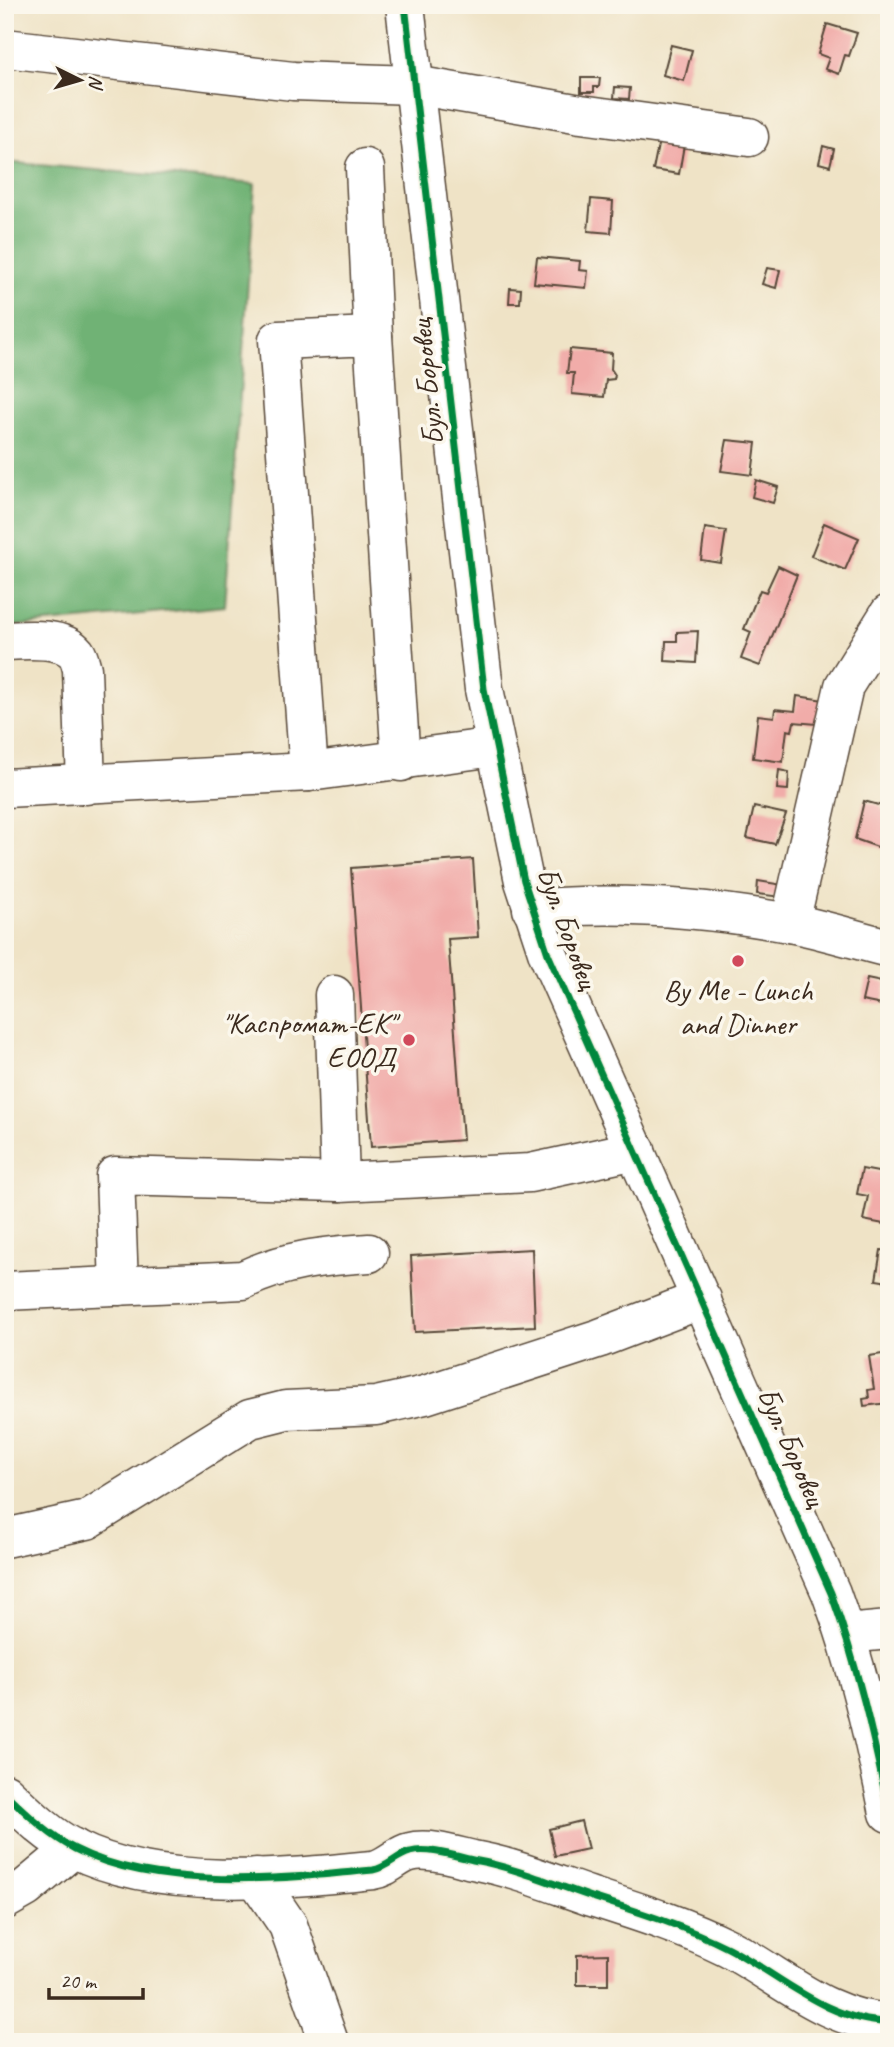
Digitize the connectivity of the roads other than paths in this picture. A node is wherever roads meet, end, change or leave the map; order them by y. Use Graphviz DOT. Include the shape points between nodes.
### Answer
graph roads {
  1 [pos="405,5"];
  2 [pos="5,48"];
  3 [pos="414,85"];
  4 [pos="749,137"];
  5 [pos="365,167"];
  6 [pos="373,335"];
  7 [pos="889,614"];
  8 [pos="5,641"];
  9 [pos="495,747"];
  10 [pos="401,762"];
  11 [pos="309,772"];
  12 [pos="86,785"];
  13 [pos="5,788"];
  14 [pos="531,909"];
  15 [pos="790,923"];
  16 [pos="889,948"];
  17 [pos="334,995"];
  18 [pos="636,1150"];
  19 [pos="341,1182"];
  20 [pos="369,1253"];
  21 [pos="119,1286"];
  22 [pos="5,1291"];
  23 [pos="702,1299"];
  24 [pos="5,1538"];
  25 [pos="889,1630"];
  26 [pos="846,1634"];
  27 [pos="5,1793"];
  28 [pos="889,1813"];
  29 [pos="74,1849"];
  30 [pos="256,1878"];
  31 [pos="5,1900"];
  32 [pos="889,2022"];
  33 [pos="329,2042"];
  1 -- 3 [label="street, Бул. Боровец"];
  2 -- 3 [label="street" via="293,81"];
  3 -- 4 [label="street"];
  3 -- 9 [label="street, Бул. Боровец" via="484,690"];
  5 -- 6 [label="street"];
  6 -- 10 [label="street"];
  6 -- 11 [label="street" via="278,340"];
  7 -- 15 [label="street" via="844,686"];
  8 -- 12 [label="street" via="44,640 76,653 82,669"];
  9 -- 10 [label="street"];
  9 -- 14 [label="street, Бул. Боровец"];
  10 -- 11 [label="street"];
  11 -- 12 [label="street"];
  12 -- 13 [label="street"];
  14 -- 15 [label="street" via="573,905 670,909"];
  14 -- 18 [label="street, Бул. Боровец"];
  15 -- 16 [label="street"];
  17 -- 19 [label="street"];
  18 -- 19 [label="street" via="530,1174"];
  18 -- 23 [label="street, Бул. Боровец"];
  19 -- 21 [label="street" via="115,1176"];
  20 -- 21 [label="street" via="310,1257 275,1265 243,1280"];
  21 -- 22 [label="street"];
  23 -- 24 [label="street" via="425,1395 376,1406 286,1410 250,1419 87,1520"];
  23 -- 26 [label="street, Бул. Боровец" via="810,1541"];
  25 -- 26 [label="street"];
  26 -- 28 [label="street, Бул. Боровец"];
  27 -- 29 [label="street"];
  29 -- 30 [label="street" via="155,1872"];
  29 -- 31 [label="street"];
  30 -- 32 [label="street" via="379,1869 411,1852 476,1860 692,1931 841,2013 868,2022"];
  30 -- 33 [label="street" via="288,1925"];
}
